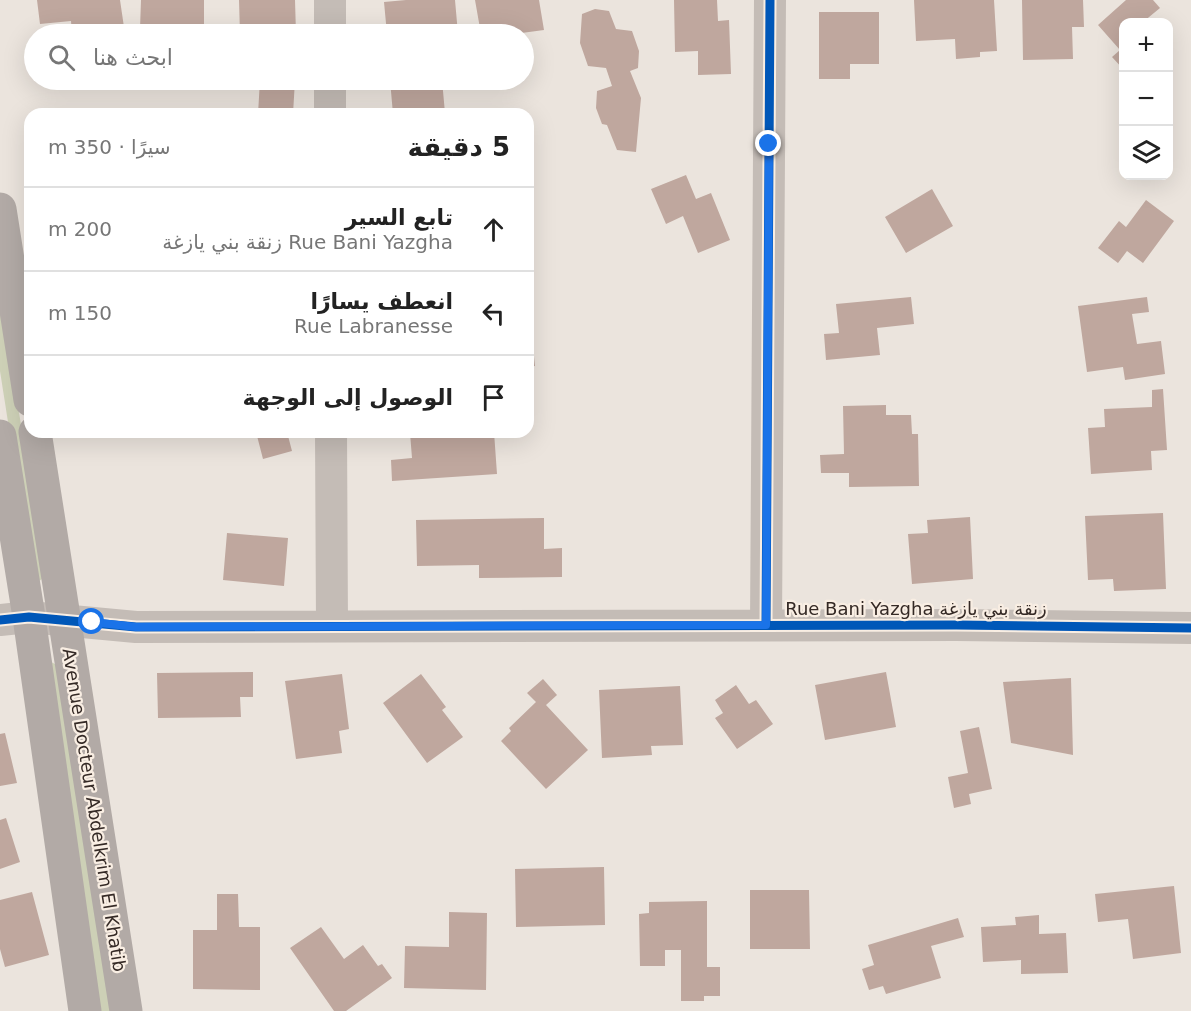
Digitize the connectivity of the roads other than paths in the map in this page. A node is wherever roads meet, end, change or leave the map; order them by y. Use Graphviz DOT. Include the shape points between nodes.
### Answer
graph roads {
  1 [pos="330,0"];
  2 [pos="770,0"];
  3 [pos="330,24"];
  4 [pos="330,90"];
  5 [pos="330,108"];
  6 [pos="0,209"];
  7 [pos="24,362"];
  8 [pos="0,436"];
  9 [pos="36,438"];
  10 [pos="331,438"];
  11 [pos="15,619"];
  12 [pos="65,620"];
  13 [pos="332,625"];
  14 [pos="766,625"];
  15 [pos="1191,628"];
  16 [pos="85,1011"];
  17 [pos="126,1011"];
  1 -- 3 [label="street"];
  2 -- 14 [label="street"];
  4 -- 5 [label="street"];
  6 -- 7 [label="main road"];
  8 -- 11 [label="main road, Avenue Docteur Abdelkrim El Khatib"];
  9 -- 12 [label="main road, Avenue Docteur Abdelkrim El Khatib"];
  10 -- 13 [label="street"];
  11 -- 12 [label="street, Rue Bani Yazgha زنقة بني يازغة"];
  11 -- 16 [label="main road, Avenue Docteur Abdelkrim El Khatib"];
  12 -- 13 [label="street, Rue Bani Yazgha زنقة بني يازغة" via="136,627"];
  12 -- 17 [label="main road, Avenue Docteur Abdelkrim El Khatib"];
  13 -- 14 [label="street, Rue Bani Yazgha زنقة بني يازغة"];
  14 -- 15 [label="street, Rue Bani Yazgha زنقة بني يازغة"];
}
